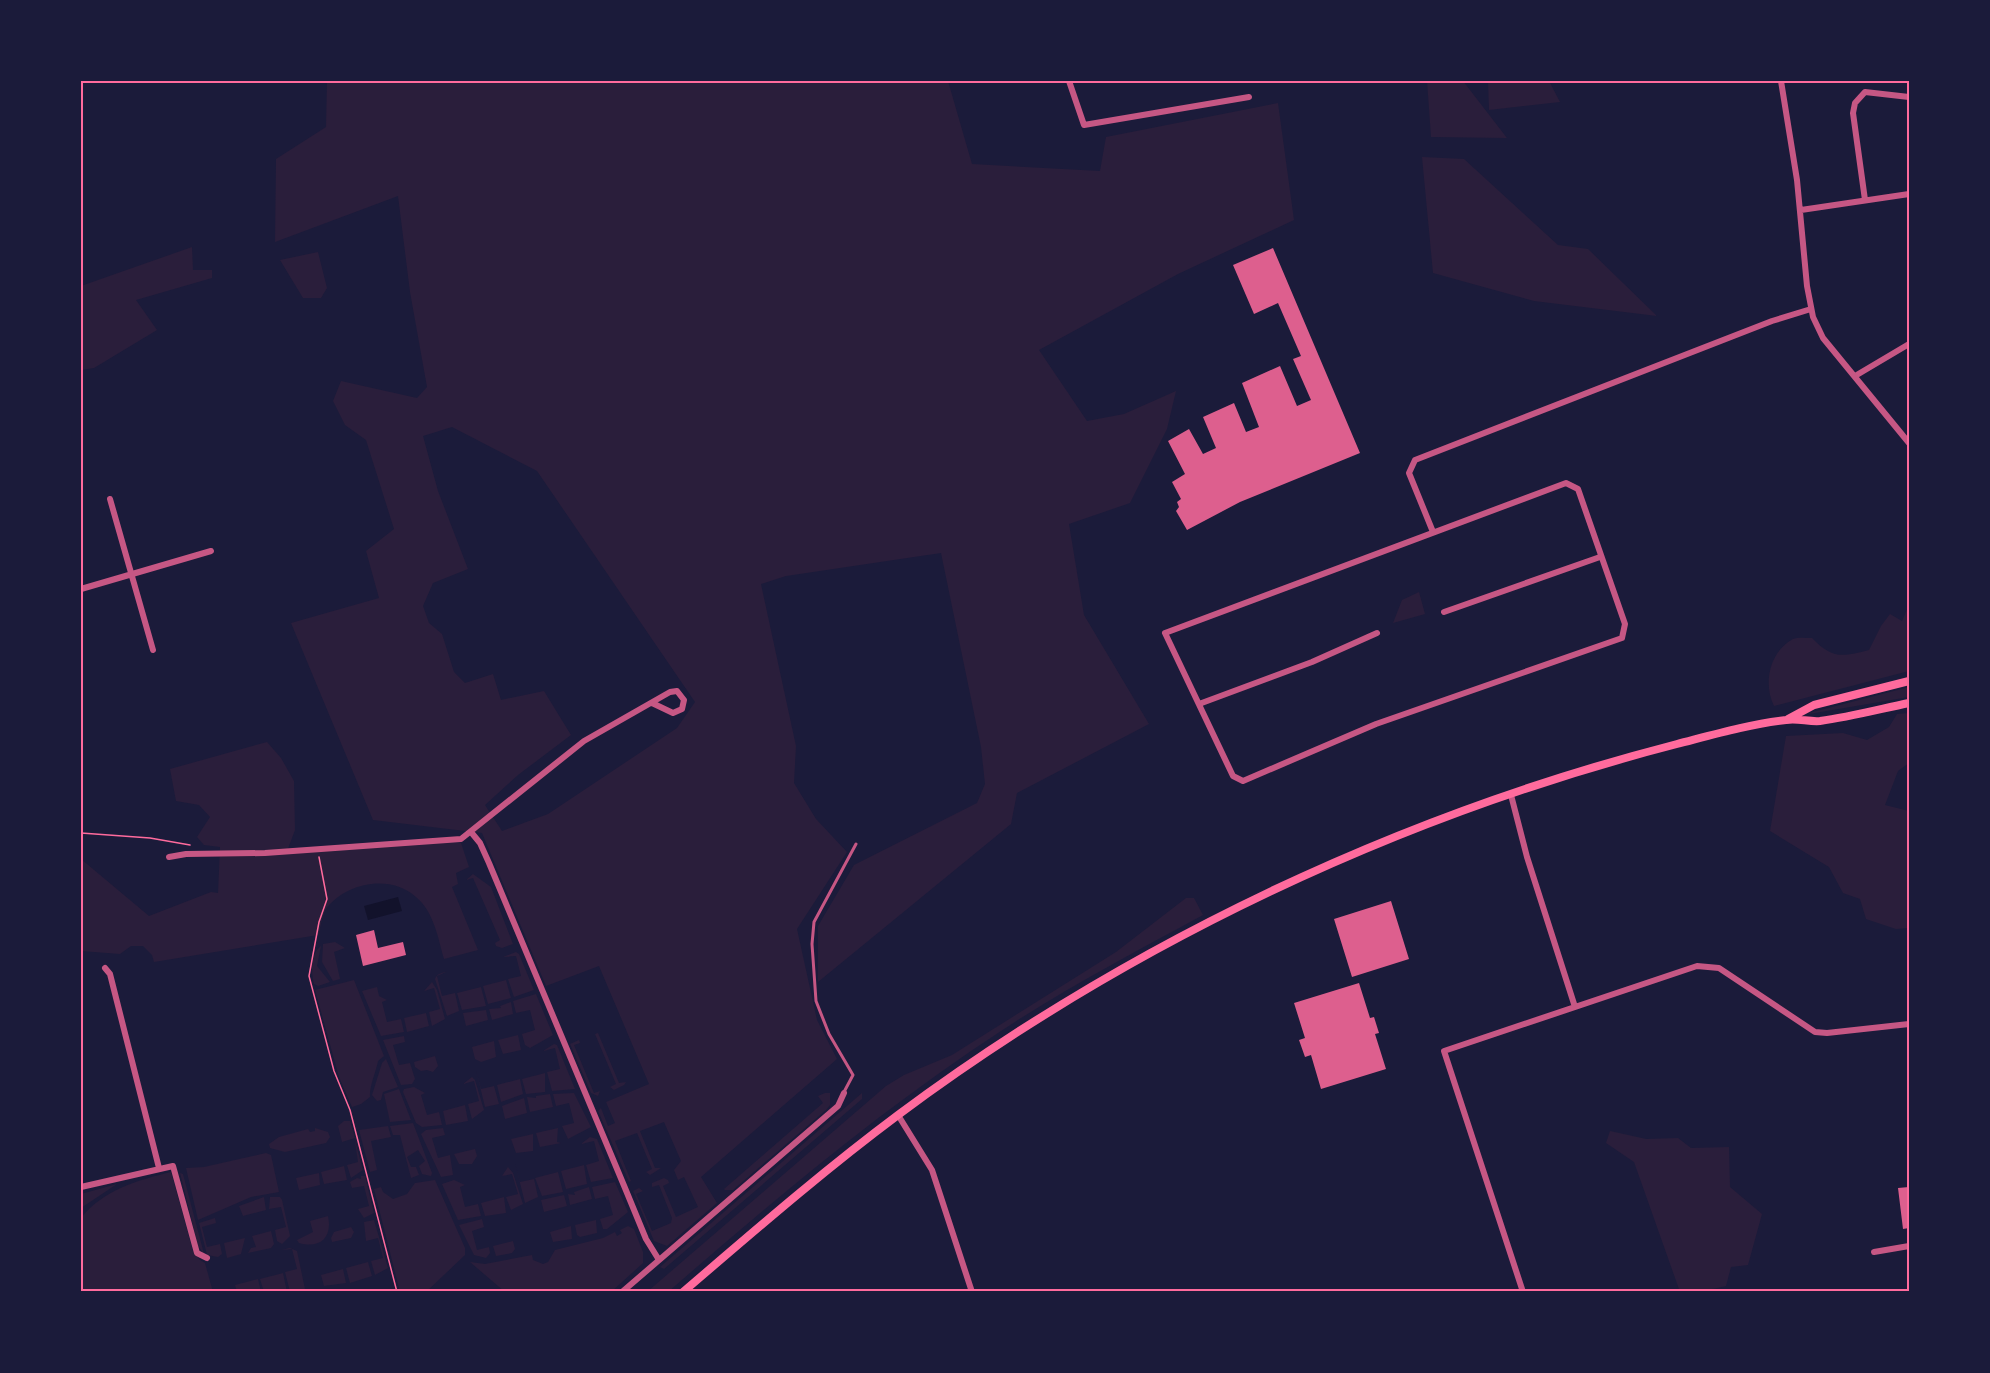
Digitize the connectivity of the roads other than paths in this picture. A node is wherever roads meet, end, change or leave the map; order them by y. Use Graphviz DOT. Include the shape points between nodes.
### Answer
graph roads {
  1 [pos="1069,81"];
  2 [pos="1781,81"];
  3 [pos="1909,97"];
  4 [pos="1249,98"];
  5 [pos="1909,194"];
  6 [pos="1865,200"];
  7 [pos="1801,210"];
  8 [pos="1811,309"];
  9 [pos="1909,344"];
  10 [pos="1855,376"];
  11 [pos="1909,443"];
  12 [pos="110,499"];
  13 [pos="1433,532"];
  14 [pos="212,551"];
  15 [pos="1600,557"];
  16 [pos="132,573"];
  17 [pos="81,588"];
  18 [pos="1444,612"];
  19 [pos="1377,633"];
  20 [pos="153,650"];
  21 [pos="1909,681"];
  22 [pos="652,703"];
  23 [pos="1909,703"];
  24 [pos="1199,704"];
  25 [pos="1788,719"];
  26 [pos="1511,795"];
  27 [pos="471,832"];
  28 [pos="856,844"];
  29 [pos="170,857"];
  30 [pos="105,968"];
  31 [pos="1575,1007"];
  32 [pos="1909,1024"];
  33 [pos="844,1093"];
  34 [pos="898,1115"];
  35 [pos="159,1168"];
  36 [pos="81,1187"];
  37 [pos="1909,1246"];
  38 [pos="1874,1252"];
  39 [pos="207,1258"];
  40 [pos="659,1260"];
  41 [pos="622,1292"];
  42 [pos="683,1292"];
  43 [pos="972,1292"];
  44 [pos="1523,1292"];
  1 -- 4 [label="street" via="1084,125"];
  2 -- 7 [label="street"];
  3 -- 6 [label="street" via="1870,92 1858,97 1855,103 1853,113"];
  5 -- 6 [label="street"];
  6 -- 7 [label="street"];
  7 -- 8 [label="street"];
  8 -- 10 [label="street" via="1823,338"];
  8 -- 13 [label="street" via="1414,460 1409,473"];
  9 -- 10 [label="street"];
  10 -- 11 [label="street"];
  12 -- 16 [label="street"];
  13 -- 15 [label="street" via="1566,483 1578,489"];
  13 -- 24 [label="street" via="1165,633"];
  14 -- 16 [label="street"];
  15 -- 18 [label="street"];
  15 -- 24 [label="street" via="1625,624 1619,640 1418,709 1244,781 1236,779"];
  16 -- 17 [label="street"];
  16 -- 20 [label="street"];
  19 -- 24 [label="street"];
  21 -- 25 [label="main road" via="1814,705"];
  22 -- 22 [label="street" via="677,691 684,700 682,709 673,712"];
  22 -- 27 [label="street" via="584,741"];
  23 -- 25 [label="main road" via="1817,721"];
  25 -- 26 [label="main road" via="1674,745"];
  26 -- 31 [label="street"];
  26 -- 34 [label="main road" via="1392,838 1218,917 1051,1012"];
  27 -- 29 [label="street" via="461,839"];
  27 -- 40 [label="street" via="489,863 624,1188"];
  28 -- 33 [label="lane" via="814,922 812,944 816,1001 829,1034 853,1075"];
  30 -- 35 [label="street" via="110,974"];
  31 -- 32 [label="street" via="1697,966 1712,966 1815,1032"];
  31 -- 44 [label="street" via="1444,1051"];
  33 -- 40 [label="street" via="838,1106"];
  34 -- 42 [label="main road"];
  34 -- 43 [label="street" via="932,1170"];
  35 -- 36 [label="street"];
  35 -- 39 [label="street" via="173,1166 197,1253"];
  37 -- 38 [label="street"];
  40 -- 41 [label="street"];
}
